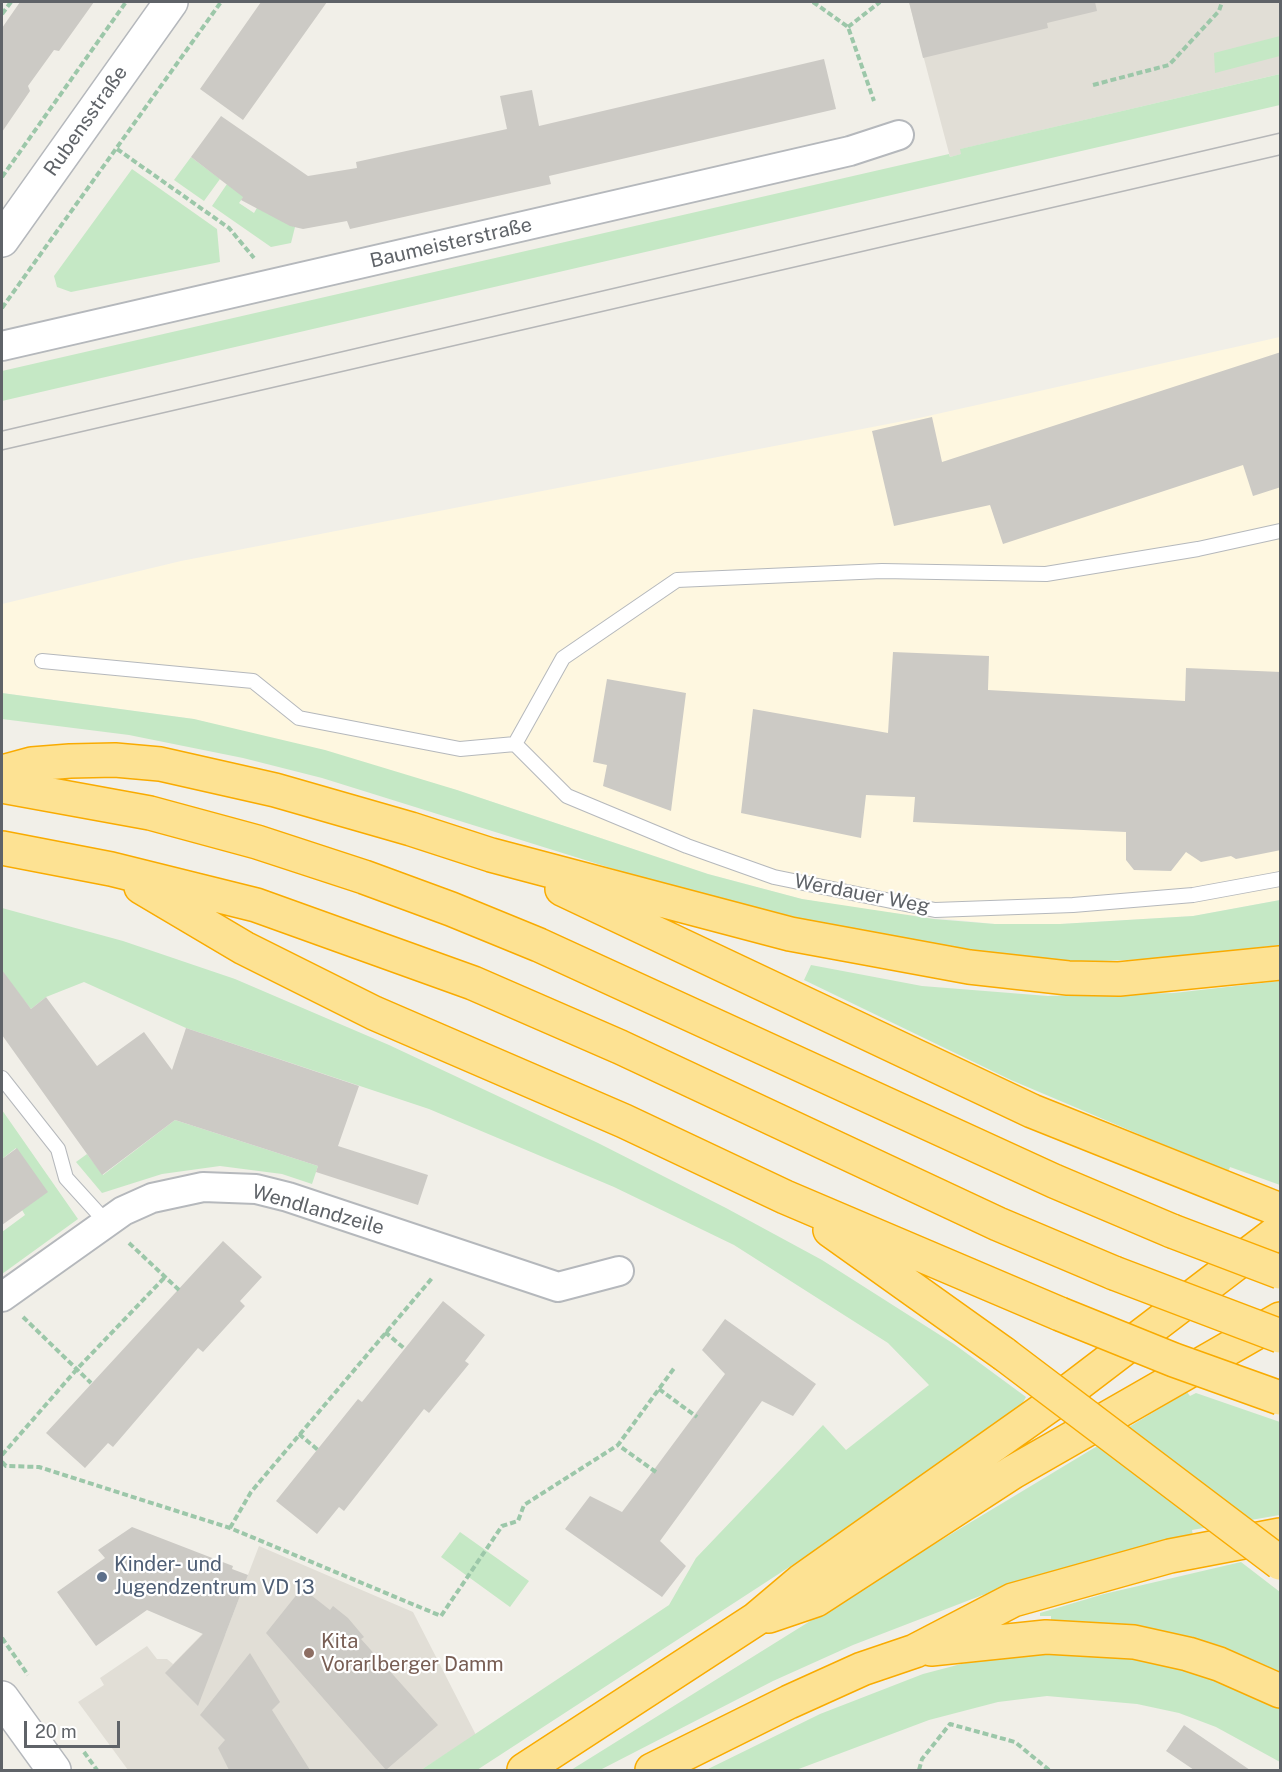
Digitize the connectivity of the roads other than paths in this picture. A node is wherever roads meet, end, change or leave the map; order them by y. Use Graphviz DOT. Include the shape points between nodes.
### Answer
graph roads {
  1 [pos="171,2"];
  2 [pos="898,135"];
  3 [pos="2,240"];
  4 [pos="2,346"];
  5 [pos="1281,531"];
  6 [pos="42,661"];
  7 [pos="515,744"];
  8 [pos="2,772"];
  9 [pos="2,786"];
  10 [pos="2,848"];
  11 [pos="491,855"];
  12 [pos="111,869"];
  13 [pos="1281,879"];
  14 [pos="1281,963"];
  15 [pos="2,1078"];
  16 [pos="785,1197"];
  17 [pos="1281,1210"];
  18 [pos="106,1222"];
  19 [pos="1281,1230"];
  20 [pos="619,1270"];
  21 [pos="1281,1272"];
  22 [pos="2,1297"];
  23 [pos="1281,1319"];
  24 [pos="1281,1336"];
  25 [pos="1281,1398"];
  26 [pos="1281,1535"];
  27 [pos="1281,1563"];
  28 [pos="756,1619"];
  29 [pos="915,1651"];
  30 [pos="1281,1690"];
  31 [pos="2,1698"];
  32 [pos="54,1770"];
  33 [pos="524,1770"];
  34 [pos="652,1770"];
  1 -- 3 [label="street, Rubensstraße"];
  2 -- 4 [label="street, Baumeisterstraße" via="850,151"];
  5 -- 7 [label="lane" via="1046,574 882,571 677,580 563,658"];
  6 -- 7 [label="lane" via="253,681 299,718 460,749"];
  7 -- 13 [label="lane, Werdauer Weg" via="567,796 687,846 774,877 935,910 1073,905 1193,895"];
  8 -- 11 [label="highway" via="32,764 70,761 160,764 341,808"];
  9 -- 21 [label="highway, bridge" via="150,813 364,877 441,905 540,945 955,1137 1172,1231"];
  10 -- 12 [label="highway"];
  11 -- 14 [label="highway" via="811,939 969,967 1068,978 1119,979"];
  11 -- 17 [label="highway" via="1032,1111"];
  12 -- 16 [label="highway" via="244,948 374,1013 624,1121"];
  12 -- 24 [label="highway, bridge" via="256,905 473,983 631,1052 998,1224"];
  15 -- 18 [label="lane" via="58,1149 66,1178"];
  16 -- 25 [label="highway, bridge" via="1060,1314"];
  16 -- 27 [label="highway, bridge" via="1004,1353"];
  18 -- 20 [label="street, Wendlandzeile" via="152,1198 178,1191 203,1187 256,1189 558,1287"];
  18 -- 22 [label="street, Wendlandzeile"];
  19 -- 28 [label="highway" via="1053,1403 801,1581"];
  23 -- 28 [label="highway" via="1013,1472 816,1600"];
  26 -- 29 [label="highway" via="1170,1556 1063,1584 1013,1600"];
  28 -- 33 [label="highway"];
  29 -- 30 [label="highway" via="1046,1637 1103,1639 1188,1654"];
  29 -- 34 [label="highway" via="789,1702"];
  31 -- 32 [label="street"];
}
